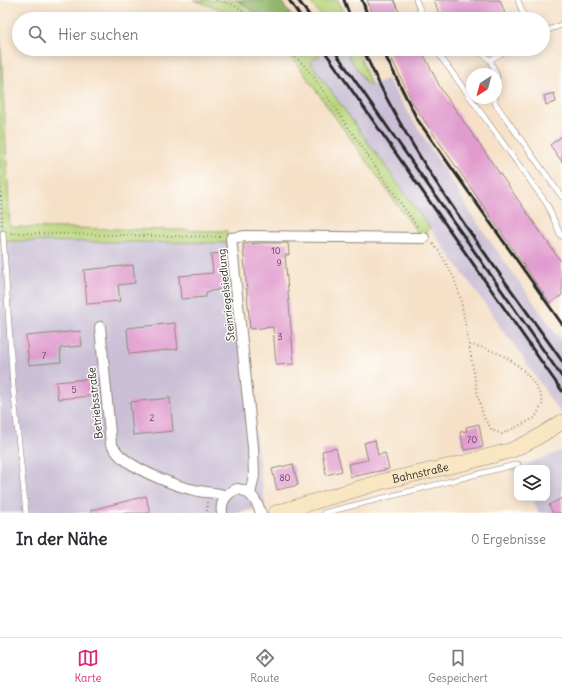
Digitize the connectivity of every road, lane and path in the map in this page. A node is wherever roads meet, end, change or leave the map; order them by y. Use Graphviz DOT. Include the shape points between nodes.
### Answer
graph roads {
  1 [pos="216,0"];
  2 [pos="416,0"];
  3 [pos="518,0"];
  4 [pos="245,12"];
  5 [pos="421,12"];
  6 [pos="522,12"];
  7 [pos="562,23"];
  8 [pos="550,29"];
  9 [pos="294,56"];
  10 [pos="441,56"];
  11 [pos="485,56"];
  12 [pos="497,56"];
  13 [pos="490,60"];
  14 [pos="494,68"];
  15 [pos="496,104"];
  16 [pos="0,180"];
  17 [pos="562,196"];
  18 [pos="3,233"];
  19 [pos="561,236"];
  20 [pos="231,238"];
  21 [pos="424,238"];
  22 [pos="100,327"];
  23 [pos="470,345"];
  24 [pos="562,422"];
  25 [pos="518,464"];
  26 [pos="344,492"];
  27 [pos="250,494"];
  28 [pos="226,496"];
  29 [pos="347,507"];
  30 [pos="26,513"];
  31 [pos="222,513"];
  32 [pos="261,513"];
  33 [pos="276,513"];
  34 [pos="324,513"];
  1 -- 4 [label="path" via="234,4"];
  2 -- 5 [label="lane"];
  3 -- 6 [label="lane"];
  7 -- 8 [label="lane"];
  9 -- 21 [label="path" via="315,78"];
  10 -- 19 [label="lane" via="546,204"];
  11 -- 13 [label="lane"];
  12 -- 13 [label="lane"];
  13 -- 14 [label="lane"];
  15 -- 17 [label="lane"];
  16 -- 18 [label="path"];
  18 -- 20 [label="path"];
  18 -- 30 [label="lane" via="13,387"];
  20 -- 21 [label="street, Steinriegelsiedlung"];
  20 -- 27 [label="street, Steinriegelsiedlung" via="253,447 254,476"];
  21 -- 23 [label="path" via="439,251 454,278"];
  22 -- 28 [label="street, Betriebsstraße" via="111,444 122,458 170,482"];
  23 -- 23 [label="path" via="478,396 484,418 492,430 502,434 535,418 542,403 540,394 526,373 502,354"];
  24 -- 26 [label="main road, Bahnstraße" via="512,450"];
  25 -- 29 [label="lane"];
  26 -- 29 [label="lane"];
  26 -- 33 [label="main road, Bahnstraße" via="306,506"];
  27 -- 28 [label="street, Betriebsstraße" via="237,489"];
  27 -- 32 [label="street"];
  28 -- 31 [label="street"];
  29 -- 34 [label="lane"];
}
